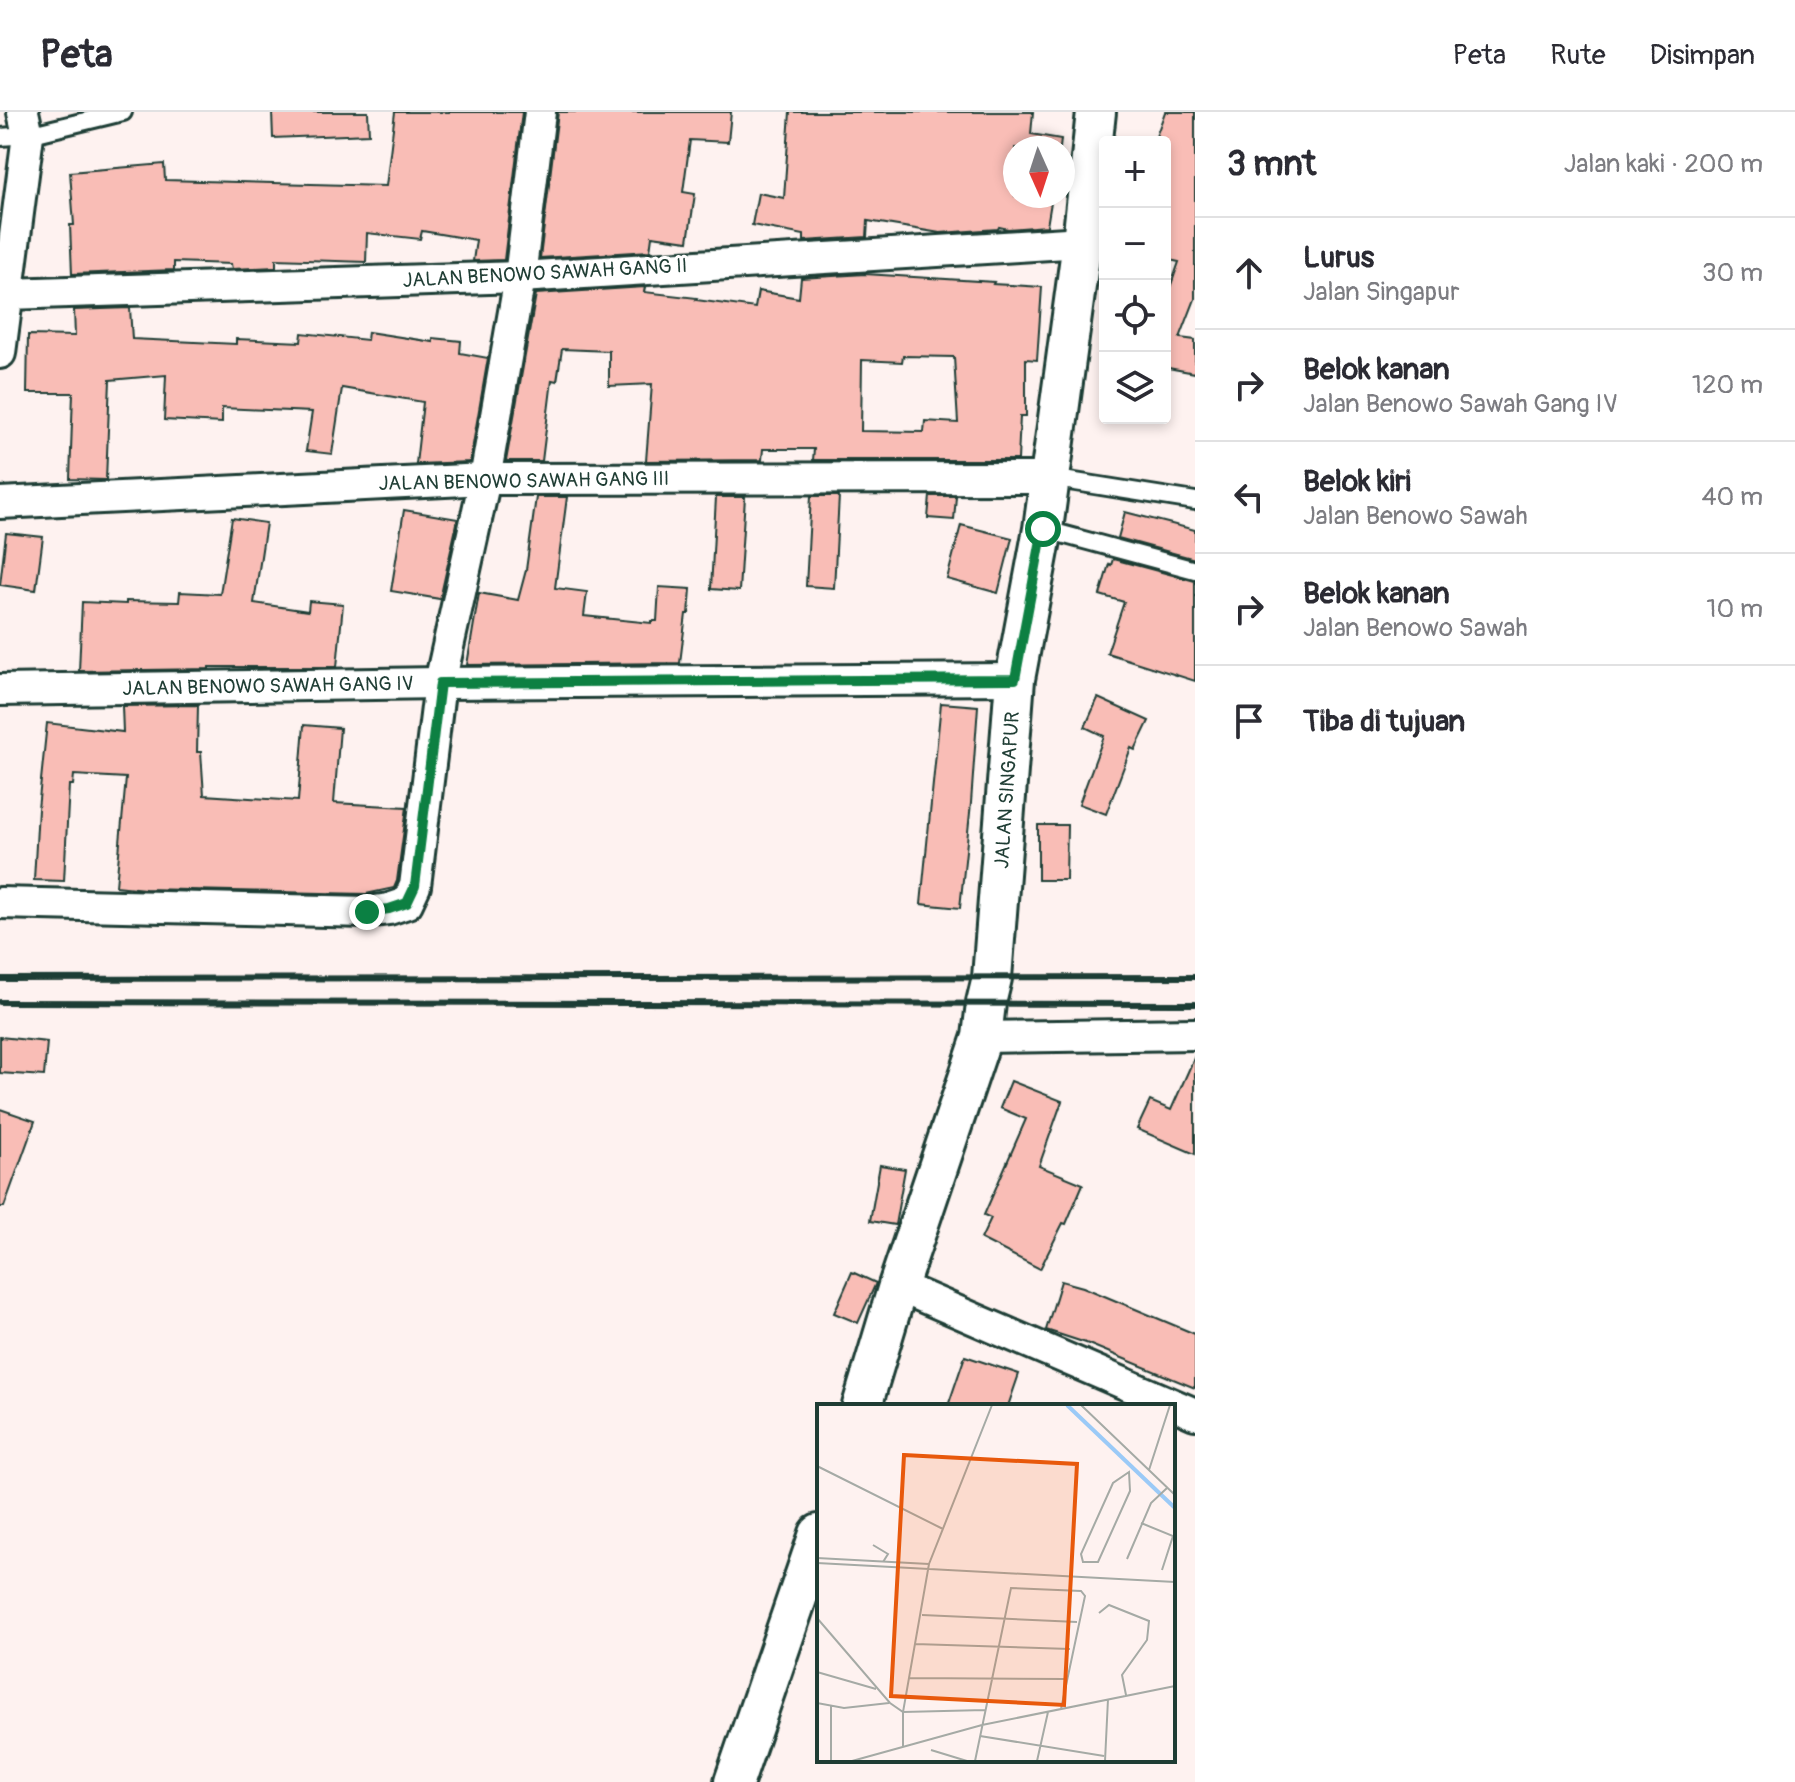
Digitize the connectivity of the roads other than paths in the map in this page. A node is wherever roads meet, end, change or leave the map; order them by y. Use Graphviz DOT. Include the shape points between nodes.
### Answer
graph roads {
  1 [pos="123,112"];
  2 [pos="540,112"];
  3 [pos="1096,112"];
  4 [pos="18,130"];
  5 [pos="1082,242"];
  6 [pos="520,277"];
  7 [pos="8,294"];
  8 [pos="0,353"];
  9 [pos="1049,478"];
  10 [pos="485,479"];
  11 [pos="1195,501"];
  12 [pos="0,503"];
  13 [pos="1043,529"];
  14 [pos="1195,570"];
  15 [pos="1015,679"];
  16 [pos="440,683"];
  17 [pos="0,690"];
  18 [pos="0,903"];
  19 [pos="1195,1034"];
  20 [pos="982,1037"];
  21 [pos="898,1286"];
  22 [pos="863,1404"];
  23 [pos="1172,1404"];
  24 [pos="1175,1405"];
  25 [pos="1195,1414"];
  26 [pos="817,1540"];
  27 [pos="734,1782"];
  1 -- 4 [label="lane"];
  2 -- 6 [label="street"];
  3 -- 5 [label="street, JALAN SINGAPUR"];
  4 -- 7 [label="street"];
  5 -- 6 [label="street, JALAN BENOWO SAWAH GANG II"];
  5 -- 9 [label="street, JALAN SINGAPUR"];
  6 -- 7 [label="street, JALAN BENOWO SAWAH GANG II"];
  6 -- 10 [label="street"];
  7 -- 8 [label="street"];
  9 -- 10 [label="street, JALAN BENOWO SAWAH GANG III"];
  9 -- 11 [label="lane"];
  9 -- 13 [label="street, JALAN SINGAPUR"];
  10 -- 12 [label="street, JALAN BENOWO SAWAH GANG III"];
  10 -- 16 [label="street"];
  13 -- 14 [label="lane"];
  13 -- 15 [label="street, JALAN SINGAPUR"];
  15 -- 16 [label="street, JALAN BENOWO SAWAH GANG IV"];
  15 -- 20 [label="street, JALAN SINGAPUR" via="992,978"];
  16 -- 17 [label="street, JALAN BENOWO SAWAH GANG IV"];
  16 -- 18 [label="street" via="415,886 407,903 367,912"];
  19 -- 20 [label="street"];
  20 -- 21 [label="street, JALAN SINGAPUR"];
  21 -- 22 [label="street, JALAN SINGAPUR"];
  21 -- 23 [label="street"];
  24 -- 25 [label="street"];
  26 -- 27 [label="street"];
}
